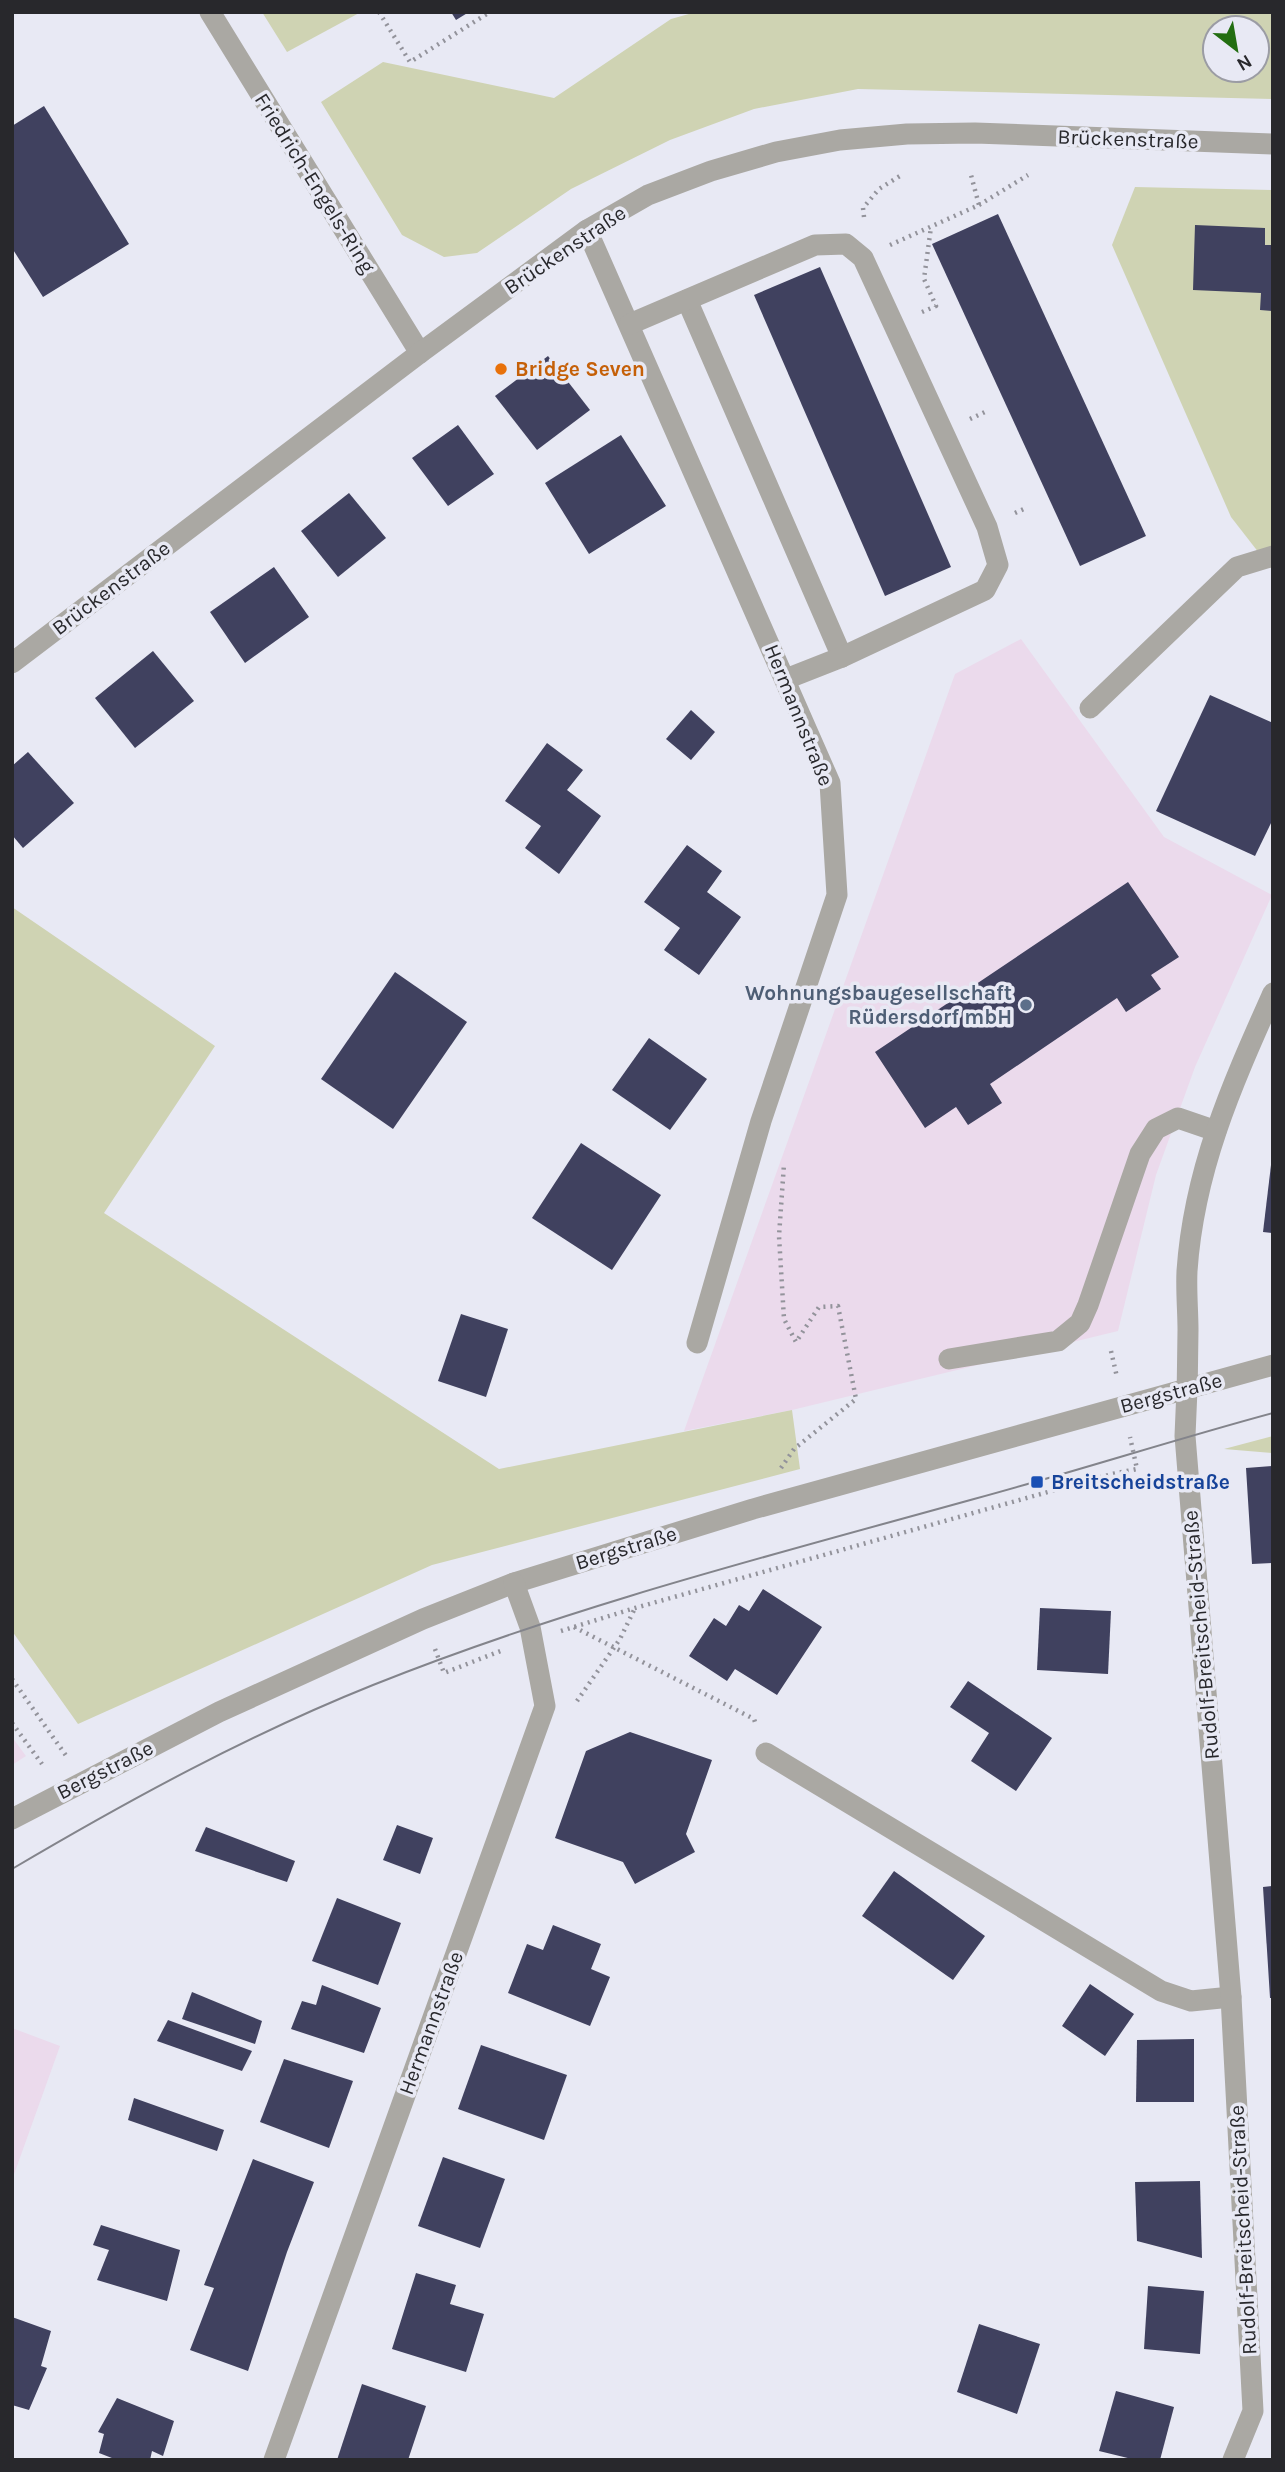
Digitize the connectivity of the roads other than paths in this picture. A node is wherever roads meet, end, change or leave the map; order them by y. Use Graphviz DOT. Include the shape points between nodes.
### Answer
graph roads {
  1 [pos="210,12"];
  2 [pos="1273,144"];
  3 [pos="587,230"];
  4 [pos="687,300"];
  5 [pos="630,324"];
  6 [pos="420,353"];
  7 [pos="1273,556"];
  8 [pos="842,657"];
  9 [pos="12,663"];
  10 [pos="786,679"];
  11 [pos="1090,708"];
  12 [pos="1273,993"];
  13 [pos="1216,1131"];
  14 [pos="697,1343"];
  15 [pos="949,1359"];
  16 [pos="1273,1365"];
  17 [pos="1188,1388"];
  18 [pos="514,1583"];
  19 [pos="766,1753"];
  20 [pos="12,1819"];
  21 [pos="1231,1997"];
  22 [pos="274,2460"];
  23 [pos="1233,2460"];
  1 -- 6 [label="street, Friedrich-Engels-Ring"];
  2 -- 3 [label="street, Brückenstraße" via="975,133 840,139 711,171 648,195"];
  3 -- 5 [label="street, Hermannstraße"];
  3 -- 6 [label="street, Brückenstraße"];
  4 -- 5 [label="street"];
  4 -- 8 [label="street"];
  4 -- 8 [label="street" via="815,245 846,244 863,258 987,527 998,565 985,590"];
  5 -- 10 [label="street, Hermannstraße"];
  6 -- 9 [label="street, Brückenstraße"];
  7 -- 11 [label="street" via="1237,568"];
  8 -- 10 [label="street"];
  10 -- 14 [label="street, Hermannstraße" via="830,783 837,895 761,1121"];
  12 -- 13 [label="street, Rudolf-Breitscheid-Straße"];
  13 -- 15 [label="street" via="1178,1118 1156,1129 1140,1154 1080,1323 1058,1341"];
  13 -- 17 [label="street, Rudolf-Breitscheid-Straße" via="1191,1234"];
  16 -- 17 [label="street, Bergstraße"];
  17 -- 18 [label="street, Bergstraße" via="752,1509"];
  17 -- 21 [label="street, Rudolf-Breitscheid-Straße" via="1185,1436"];
  18 -- 20 [label="street, Bergstraße" via="219,1712"];
  18 -- 22 [label="street, Hermannstraße" via="533,1641 545,1706"];
  19 -- 21 [label="street" via="1161,1991 1191,2001"];
  21 -- 23 [label="street, Rudolf-Breitscheid-Straße" via="1253,2411"];
}
